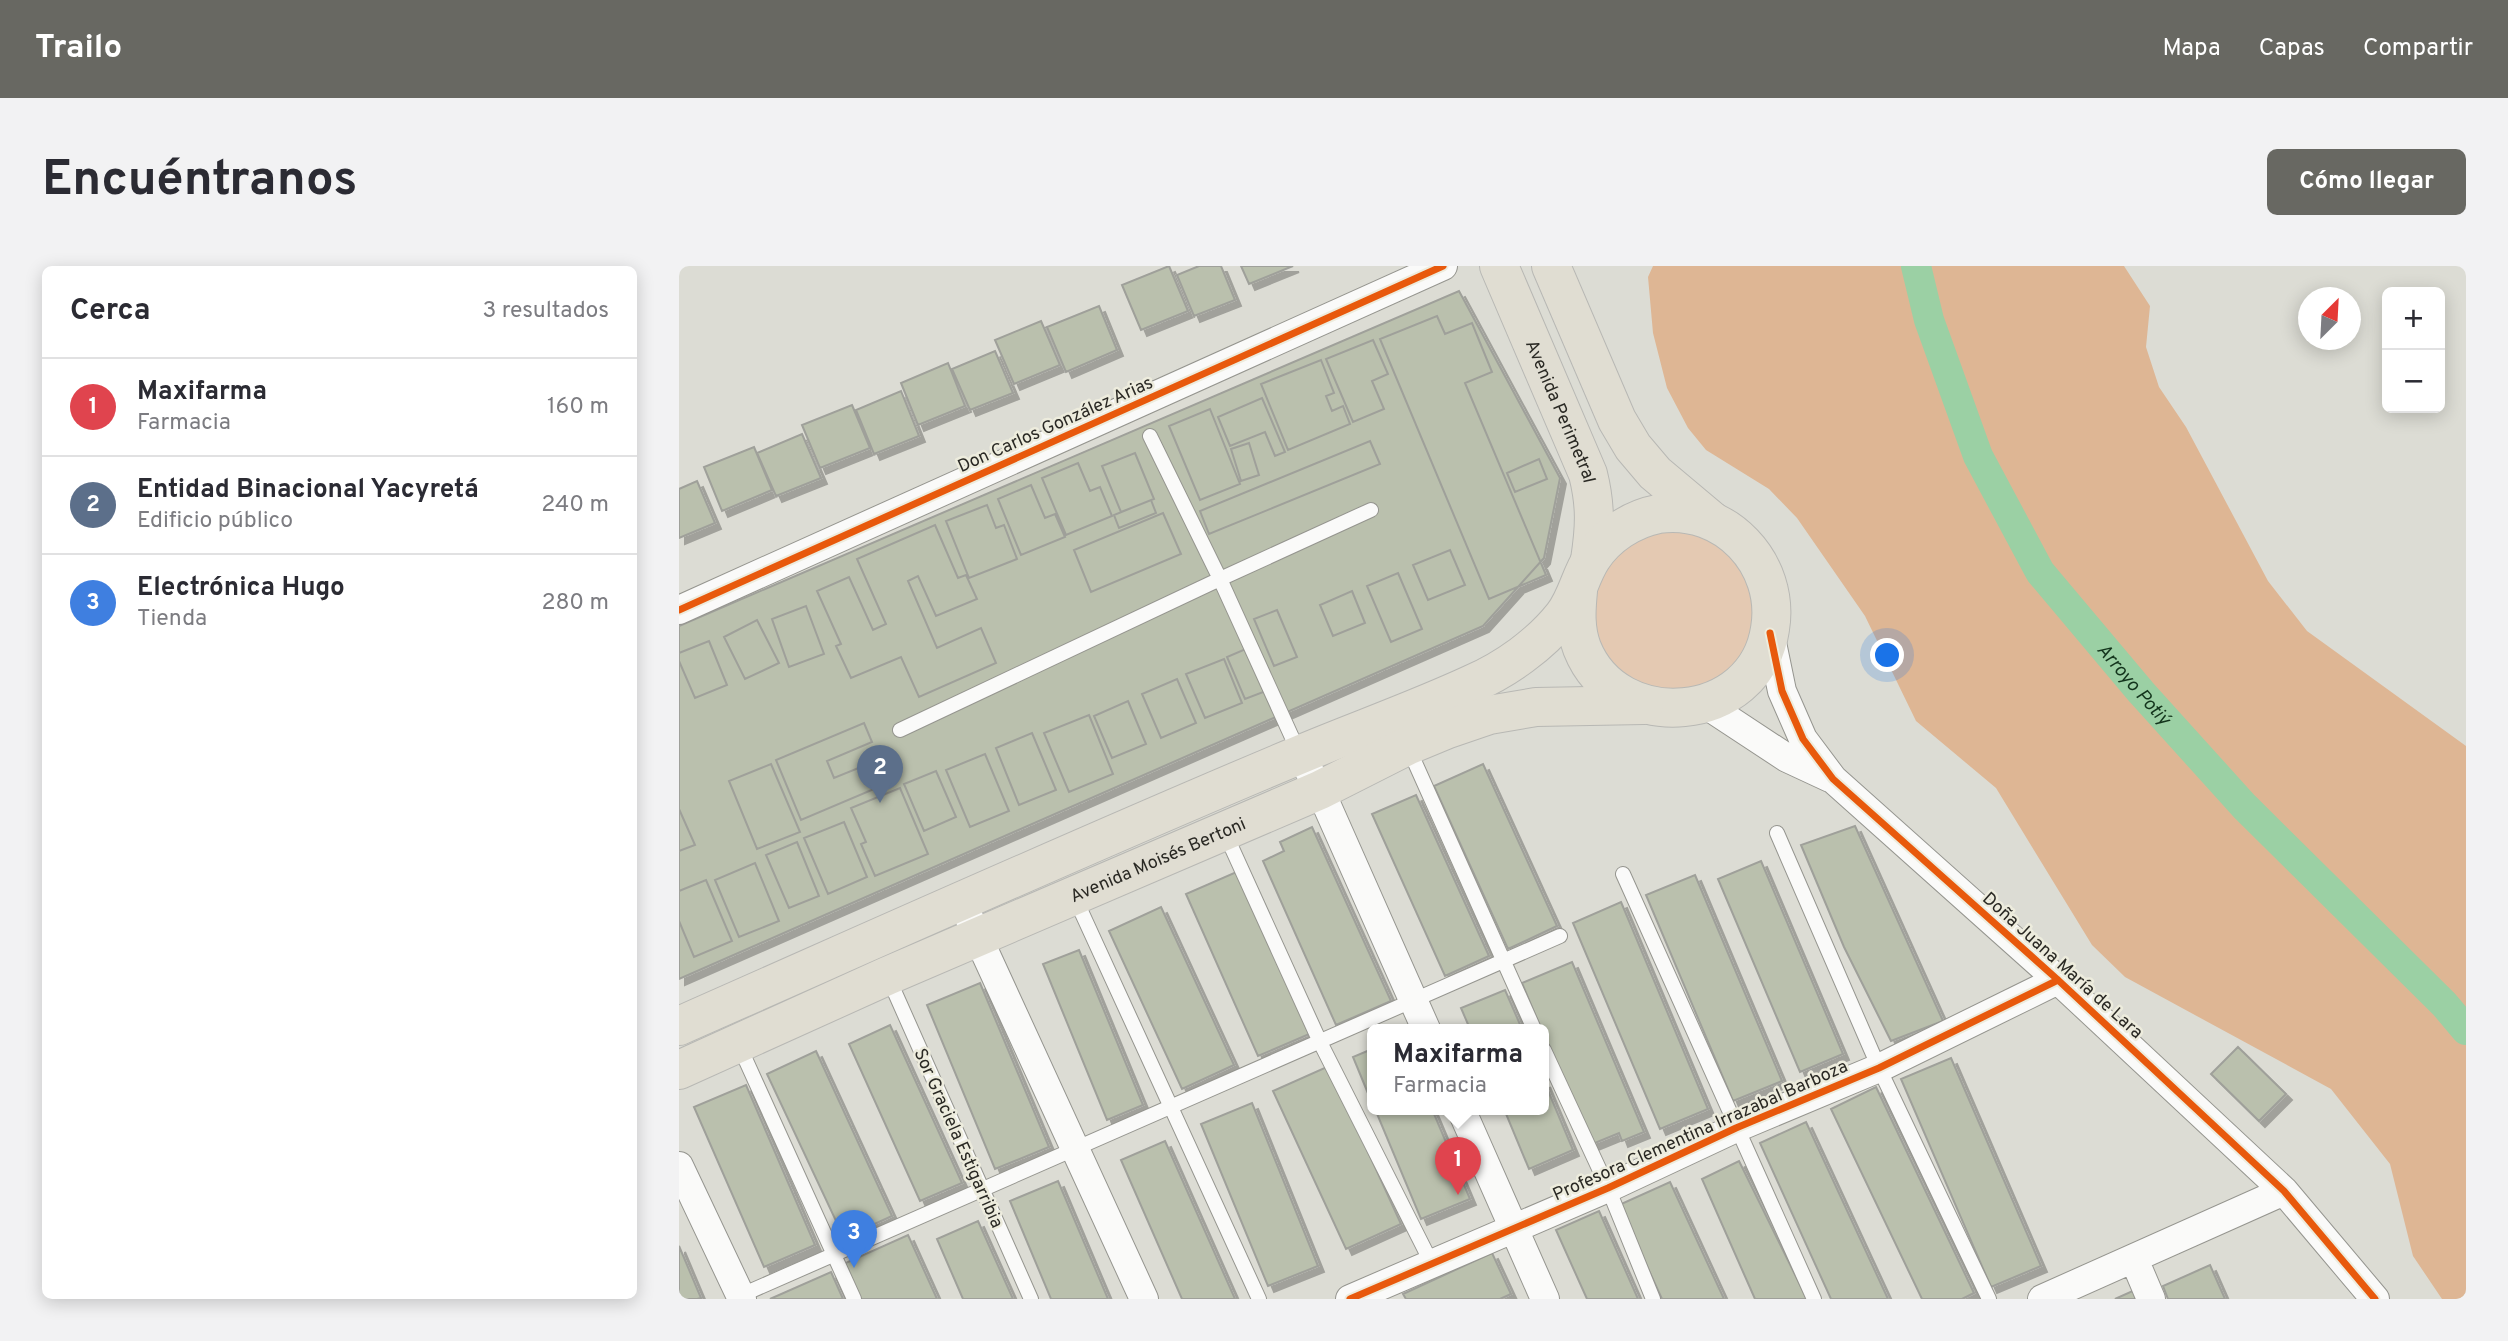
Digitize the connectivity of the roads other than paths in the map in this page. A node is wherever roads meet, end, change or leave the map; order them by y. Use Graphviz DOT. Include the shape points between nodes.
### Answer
graph roads {
  1 [pos="1443,266"];
  2 [pos="1499,266"];
  3 [pos="1551,266"];
  4 [pos="1150,436"];
  5 [pos="1371,510"];
  6 [pos="1713,521"];
  7 [pos="1584,576"];
  8 [pos="1220,579"];
  9 [pos="679,610"];
  10 [pos="1770,633"];
  11 [pos="1705,704"];
  12 [pos="1649,705"];
  13 [pos="901,730"];
  14 [pos="1407,746"];
  15 [pos="1300,755"];
  16 [pos="1833,779"];
  17 [pos="1320,790"];
  18 [pos="1225,832"];
  19 [pos="1777,833"];
  20 [pos="1623,874"];
  21 [pos="1074,897"];
  22 [pos="961,902"];
  23 [pos="979,936"];
  24 [pos="1560,936"];
  25 [pos="1503,962"];
  26 [pos="887,976"];
  27 [pos="2057,980"];
  28 [pos="1414,1001"];
  29 [pos="1424,1024"];
  30 [pos="1532,1024"];
  31 [pos="679,1026"];
  32 [pos="737,1042"];
  33 [pos="1320,1042"];
  34 [pos="1549,1061"];
  35 [pos="1879,1068"];
  36 [pos="679,1070"];
  37 [pos="1171,1108"];
  38 [pos="1464,1115"];
  39 [pos="1736,1128"];
  40 [pos="1074,1147"];
  41 [pos="679,1166"];
  42 [pos="1608,1188"];
  43 [pos="981,1190"];
  44 [pos="2284,1191"];
  45 [pos="1514,1229"];
  46 [pos="833,1255"];
  47 [pos="2134,1259"];
  48 [pos="1432,1264"];
  49 [pos="738,1298"];
  50 [pos="854,1299"];
  51 [pos="1031,1299"];
  52 [pos="1144,1299"];
  53 [pos="1259,1299"];
  54 [pos="1350,1299"];
  55 [pos="1545,1299"];
  56 [pos="1653,1299"];
  57 [pos="1814,1299"];
  58 [pos="1989,1299"];
  59 [pos="2042,1299"];
  60 [pos="2151,1299"];
  61 [pos="2375,1299"];
  1 -- 9 [label="street, Don Carlos González Arias"];
  2 -- 7 [label="main road, Avenida Perimetral" via="1588,474 1596,525"];
  3 -- 6 [label="main road" via="1633,447 1655,473"];
  4 -- 8 [label="lane"];
  5 -- 8 [label="lane"];
  6 -- 7 [label="main road, Avenida Moisés Bertoni" via="1686,514 1658,514 1631,523 1608,538"];
  6 -- 10 [label="main road, Avenida Moisés Bertoni" via="1736,535 1755,555 1772,606"];
  7 -- 12 [label="main road, Avenida Moisés Bertoni" via="1576,622 1582,649 1599,674 1619,691"];
  7 -- 15 [label="main road, Avenida Moisés Bertoni" via="1564,615 1501,669"];
  8 -- 13 [label="lane"];
  8 -- 15 [label="lane"];
  10 -- 11 [label="main road, Avenida Moisés Bertoni" via="1757,664 1734,688"];
  10 -- 16 [label="street, Doña Juana María de Lara" via="1782,691 1803,740"];
  11 -- 12 [label="main road, Avenida Moisés Bertoni" via="1677,709"];
  11 -- 16 [label="street" via="1787,758"];
  12 -- 14 [label="main road, Avenida Moisés Bertoni" via="1524,709 1489,715"];
  14 -- 17 [label="main road, Avenida Moisés Bertoni"];
  14 -- 25 [label="lane"];
  15 -- 17 [label="street"];
  15 -- 22 [label="main road, Avenida Moisés Bertoni"];
  16 -- 27 [label="street, Doña Juana María de Lara"];
  17 -- 18 [label="main road, Avenida Moisés Bertoni"];
  17 -- 28 [label="street"];
  18 -- 21 [label="main road, Avenida Moisés Bertoni"];
  18 -- 33 [label="lane"];
  19 -- 35 [label="lane"];
  20 -- 39 [label="lane"];
  21 -- 23 [label="main road, Avenida Moisés Bertoni"];
  21 -- 37 [label="lane"];
  22 -- 23 [label="street"];
  22 -- 31 [label="main road, Avenida Moisés Bertoni"];
  23 -- 26 [label="main road, Avenida Moisés Bertoni"];
  23 -- 40 [label="street"];
  24 -- 25 [label="lane"];
  25 -- 28 [label="lane"];
  25 -- 30 [label="lane"];
  26 -- 32 [label="main road, Avenida Moisés Bertoni"];
  26 -- 43 [label="lane, Sor Graciela Estigarribia"];
  27 -- 35 [label="street, Profesora Clementina Irrazabal Barboza"];
  27 -- 44 [label="street, Doña Juana María de Lara"];
  28 -- 29 [label="street"];
  28 -- 33 [label="lane"];
  32 -- 36 [label="main road, Avenida Moisés Bertoni"];
  32 -- 46 [label="lane"];
  33 -- 37 [label="lane"];
  33 -- 48 [label="lane"];
  34 -- 42 [label="lane"];
  35 -- 39 [label="street, Profesora Clementina Irrazabal Barboza"];
  35 -- 58 [label="lane"];
  37 -- 40 [label="lane"];
  37 -- 53 [label="lane"];
  38 -- 45 [label="street"];
  39 -- 42 [label="street, Profesora Clementina Irrazabal Barboza"];
  39 -- 57 [label="lane"];
  40 -- 43 [label="lane"];
  40 -- 52 [label="street"];
  41 -- 49 [label="street"];
  42 -- 45 [label="street, Profesora Clementina Irrazabal Barboza"];
  42 -- 56 [label="lane"];
  43 -- 46 [label="lane"];
  43 -- 51 [label="lane, Sor Graciela Estigarribia"];
  44 -- 47 [label="street"];
  44 -- 61 [label="street, Doña Juana María de Lara"];
  45 -- 48 [label="street, Profesora Clementina Irrazabal Barboza"];
  45 -- 55 [label="street"];
  46 -- 49 [label="lane"];
  46 -- 50 [label="lane"];
  47 -- 59 [label="street"];
  47 -- 60 [label="street"];
  48 -- 54 [label="street, Profesora Clementina Irrazabal Barboza"];
}
